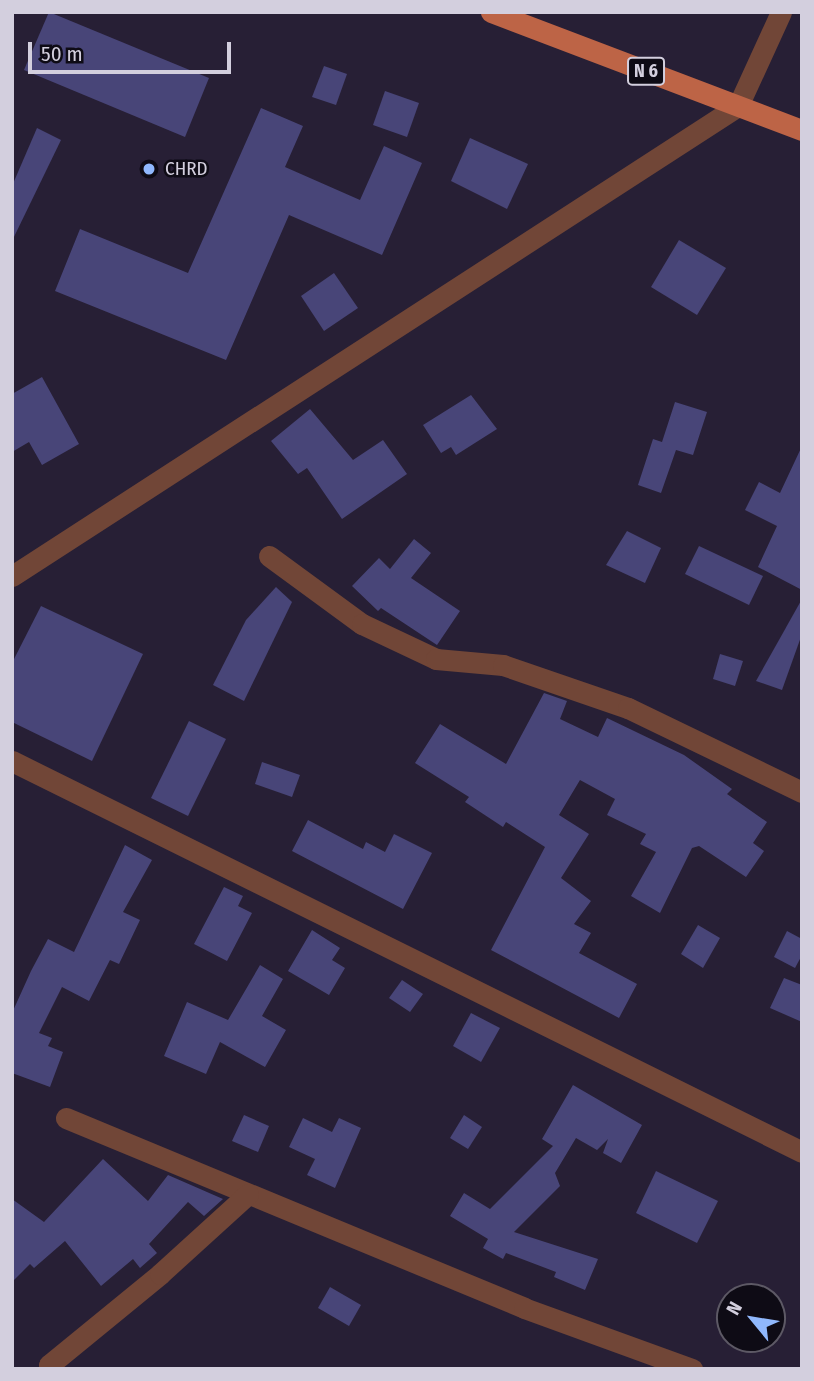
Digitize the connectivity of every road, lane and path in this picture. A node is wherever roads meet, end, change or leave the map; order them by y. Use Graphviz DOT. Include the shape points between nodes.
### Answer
graph roads {
  1 [pos="491,12"];
  2 [pos="781,12"];
  3 [pos="738,106"];
  4 [pos="802,130"];
  5 [pos="269,556"];
  6 [pos="12,576"];
  7 [pos="12,761"];
  8 [pos="802,792"];
  9 [pos="66,1118"];
  10 [pos="802,1152"];
  11 [pos="248,1194"];
  12 [pos="52,1369"];
  13 [pos="692,1369"];
  1 -- 3 [label="main road, N 6"];
  2 -- 3 [label="street"];
  3 -- 4 [label="main road, N 6"];
  3 -- 6 [label="street"];
  5 -- 8 [label="street" via="362,624 436,659 503,665 628,708"];
  7 -- 10 [label="street"];
  9 -- 11 [label="street"];
  11 -- 12 [label="street" via="49,1365"];
  11 -- 13 [label="street" via="524,1308"];
}
